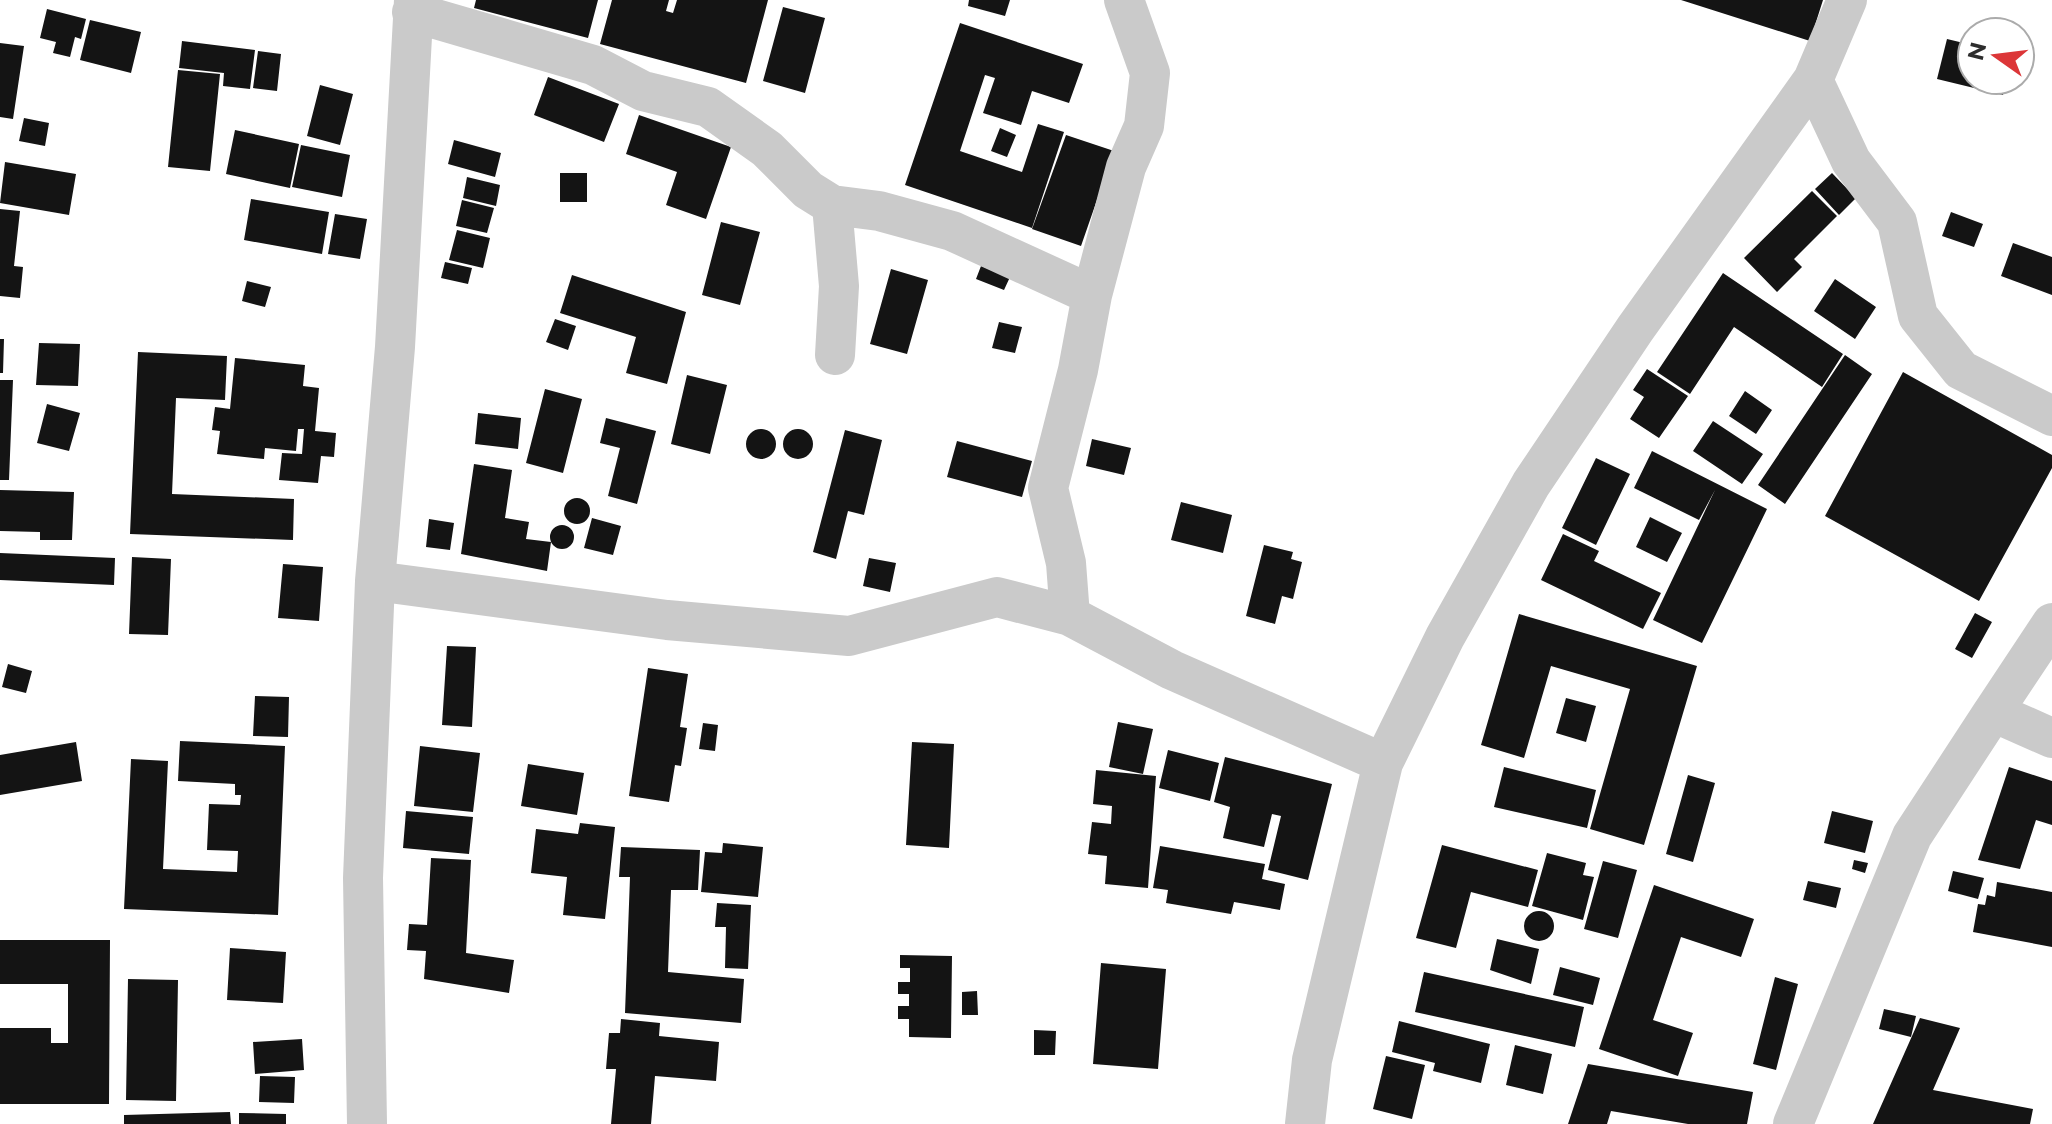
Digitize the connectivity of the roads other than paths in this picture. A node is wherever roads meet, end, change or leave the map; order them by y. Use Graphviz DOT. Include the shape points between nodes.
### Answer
graph roads {
  1 [pos="1124,0"];
  2 [pos="1847,0"];
  3 [pos="413,6"];
  4 [pos="1813,80"];
  5 [pos="832,205"];
  6 [pos="1092,295"];
  7 [pos="835,355"];
  8 [pos="2052,416"];
  9 [pos="375,581"];
  10 [pos="1070,616"];
  11 [pos="2052,623"];
  12 [pos="1993,712"];
  13 [pos="2052,738"];
  14 [pos="1383,763"];
  15 [pos="367,1124"];
  16 [pos="1305,1124"];
  17 [pos="1793,1124"];
  1 -- 6 [label="street" via="1150,73 1144,126 1126,167"];
  2 -- 4 [label="street"];
  3 -- 5 [label="street" via="593,65 643,91 708,107"];
  3 -- 9 [label="street" via="395,347"];
  4 -- 8 [label="street" via="1851,161 1897,222 1918,316 1961,370"];
  4 -- 14 [label="street" via="1531,484 1445,637"];
  5 -- 6 [label="street" via="879,211 952,231"];
  5 -- 7 [label="street" via="839,286"];
  6 -- 10 [label="street" via="1048,488 1066,563"];
  9 -- 10 [label="street" via="667,620 849,636 997,597"];
  9 -- 15 [label="street" via="363,878"];
  10 -- 14 [label="street" via="1172,670"];
  11 -- 12 [label="street"];
  12 -- 13 [label="street"];
  12 -- 17 [label="street" via="1912,836"];
  14 -- 16 [label="street" via="1312,1060"];
}
